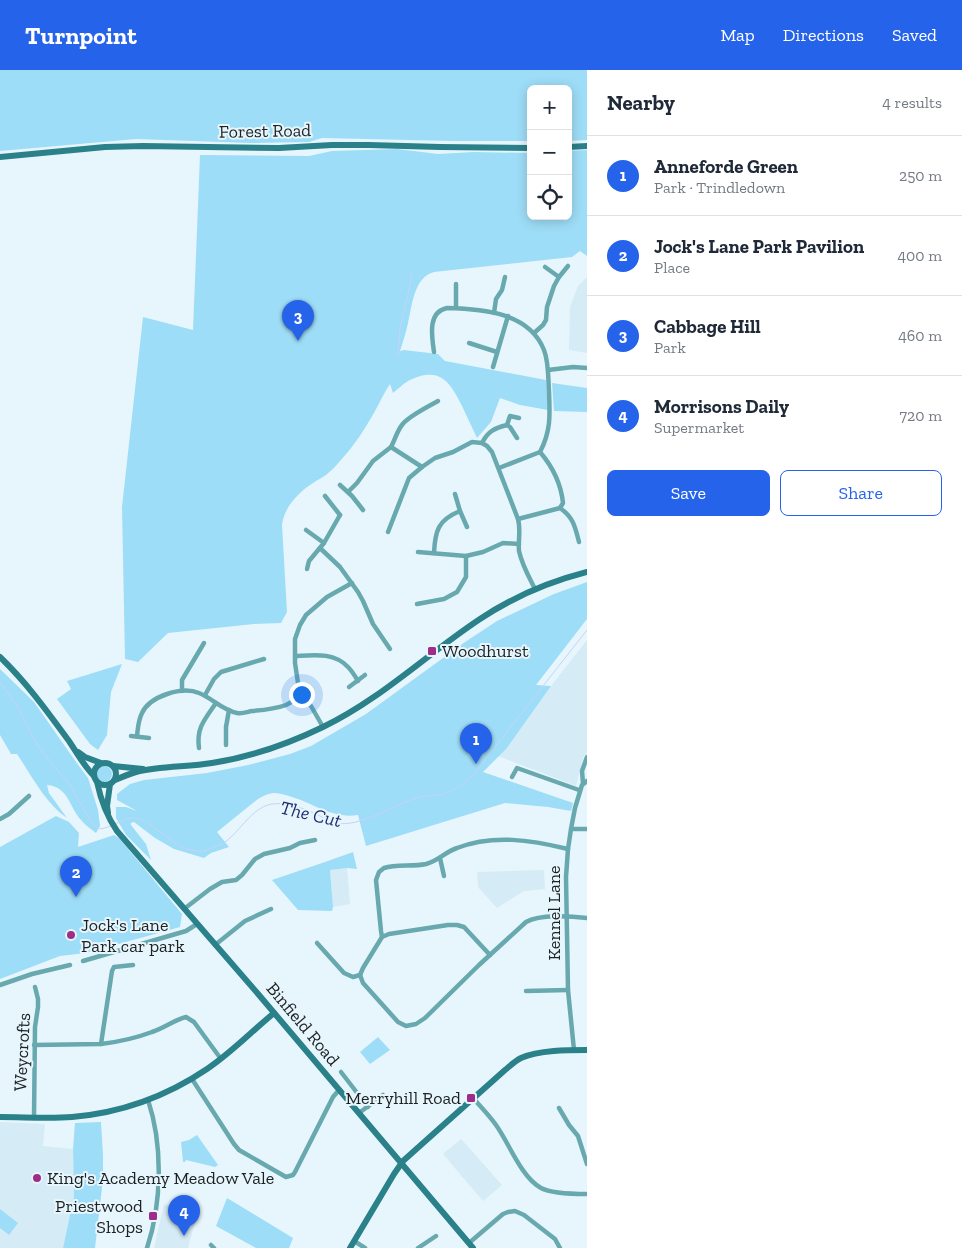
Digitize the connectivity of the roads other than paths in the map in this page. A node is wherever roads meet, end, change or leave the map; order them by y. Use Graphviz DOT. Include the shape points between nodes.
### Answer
graph roads {
  1 [pos="587,146"];
  2 [pos="572,147"];
  3 [pos="527,148"];
  4 [pos="0,157"];
  5 [pos="568,266"];
  6 [pos="545,267"];
  7 [pos="505,277"];
  8 [pos="559,277"];
  9 [pos="456,284"];
  10 [pos="456,308"];
  11 [pos="494,313"];
  12 [pos="508,316"];
  13 [pos="534,333"];
  14 [pos="469,344"];
  15 [pos="434,352"];
  16 [pos="497,352"];
  17 [pos="493,367"];
  18 [pos="587,368"];
  19 [pos="548,370"];
  20 [pos="438,401"];
  21 [pos="518,418"];
  22 [pos="507,425"];
  23 [pos="517,438"];
  24 [pos="482,443"];
  25 [pos="391,447"];
  26 [pos="540,452"];
  27 [pos="422,467"];
  28 [pos="499,468"];
  29 [pos="340,485"];
  30 [pos="348,492"];
  31 [pos="455,494"];
  32 [pos="325,496"];
  33 [pos="560,508"];
  34 [pos="363,510"];
  35 [pos="460,511"];
  36 [pos="518,519"];
  37 [pos="467,527"];
  38 [pos="306,530"];
  39 [pos="388,532"];
  40 [pos="580,542"];
  41 [pos="324,544"];
  42 [pos="519,544"];
  43 [pos="320,548"];
  44 [pos="418,552"];
  45 [pos="434,553"];
  46 [pos="466,556"];
  47 [pos="307,569"];
  48 [pos="587,572"];
  49 [pos="352,583"];
  50 [pos="535,589"];
  51 [pos="417,604"];
  52 [pos="204,643"];
  53 [pos="390,649"];
  54 [pos="0,656"];
  55 [pos="295,656"];
  56 [pos="264,659"];
  57 [pos="366,676"];
  58 [pos="358,681"];
  59 [pos="349,687"];
  60 [pos="182,691"];
  61 [pos="303,695"];
  62 [pos="205,696"];
  63 [pos="216,703"];
  64 [pos="229,710"];
  65 [pos="323,727"];
  66 [pos="131,736"];
  67 [pos="137,736"];
  68 [pos="149,738"];
  69 [pos="226,745"];
  70 [pos="199,748"];
  71 [pos="75,750"];
  72 [pos="587,757"];
  73 [pos="102,763"];
  74 [pos="113,766"];
  75 [pos="159,769"];
  76 [pos="512,777"];
  77 [pos="96,779"];
  78 [pos="112,782"];
  79 [pos="585,782"];
  80 [pos="579,790"];
  81 [pos="29,796"];
  82 [pos="0,819"];
  83 [pos="109,819"];
  84 [pos="570,829"];
  85 [pos="587,829"];
  86 [pos="315,840"];
  87 [pos="568,849"];
  88 [pos="440,858"];
  89 [pos="444,876"];
  90 [pos="184,909"];
  91 [pos="271,909"];
  92 [pos="566,917"];
  93 [pos="587,918"];
  94 [pos="197,924"];
  95 [pos="382,937"];
  96 [pos="317,943"];
  97 [pos="215,945"];
  98 [pos="490,955"];
  99 [pos="83,961"];
  100 [pos="70,965"];
  101 [pos="133,965"];
  102 [pos="360,975"];
  103 [pos="0,985"];
  104 [pos="35,987"];
  105 [pos="568,990"];
  106 [pos="526,991"];
  107 [pos="274,1013"];
  108 [pos="101,1044"];
  109 [pos="34,1045"];
  110 [pos="574,1050"];
  111 [pos="587,1050"];
  112 [pos="221,1059"];
  113 [pos="341,1072"];
  114 [pos="192,1079"];
  115 [pos="339,1090"];
  116 [pos="383,1096"];
  117 [pos="473,1098"];
  118 [pos="148,1100"];
  119 [pos="368,1107"];
  120 [pos="559,1108"];
  121 [pos="359,1113"];
  122 [pos="0,1117"];
  123 [pos="34,1118"];
  124 [pos="402,1164"];
  125 [pos="587,1164"];
  126 [pos="587,1194"];
  127 [pos="436,1236"];
  128 [pos="354,1241"];
  129 [pos="471,1245"];
  130 [pos="147,1248"];
  131 [pos="350,1248"];
  132 [pos="365,1248"];
  133 [pos="418,1248"];
  134 [pos="560,1248"];
  1 -- 2 [label="main road"];
  3 -- 4 [label="main road, Forest Road" via="143,146"];
  5 -- 8 [label="street"];
  6 -- 8 [label="street"];
  7 -- 11 [label="street"];
  8 -- 13 [label="street" via="544,325"];
  9 -- 10 [label="street"];
  10 -- 11 [label="street"];
  10 -- 15 [label="street" via="441,309 436,313 432,330"];
  11 -- 12 [label="street"];
  12 -- 13 [label="street"];
  12 -- 16 [label="street"];
  13 -- 19 [label="street" via="544,350"];
  14 -- 16 [label="street"];
  16 -- 17 [label="street"];
  18 -- 19 [label="street"];
  19 -- 26 [label="street" via="548,433"];
  20 -- 25 [label="street" via="406,420"];
  21 -- 22 [label="street" via="510,416"];
  22 -- 23 [label="street"];
  22 -- 24 [label="street" via="491,430"];
  24 -- 27 [label="street" via="472,442"];
  24 -- 28 [label="street" via="492,452"];
  25 -- 27 [label="street"];
  25 -- 30 [label="street" via="373,461"];
  26 -- 28 [label="street"];
  26 -- 33 [label="street" via="550,464 562,492 564,503"];
  27 -- 39 [label="street" via="409,478"];
  28 -- 36 [label="street"];
  29 -- 30 [label="street"];
  30 -- 34 [label="street"];
  31 -- 35 [label="street"];
  32 -- 41 [label="street" via="340,514"];
  33 -- 36 [label="street"];
  33 -- 40 [label="street" via="574,522"];
  35 -- 37 [label="street"];
  35 -- 45 [label="street" via="438,527"];
  36 -- 42 [label="street"];
  38 -- 41 [label="street"];
  41 -- 43 [label="street"];
  42 -- 46 [label="street" via="503,543"];
  42 -- 50 [label="street" via="522,562"];
  43 -- 47 [label="street" via="309,561"];
  43 -- 49 [label="street"];
  44 -- 45 [label="street"];
  45 -- 46 [label="street"];
  46 -- 51 [label="street" via="466,577 457,592 440,600"];
  48 -- 50 [label="main road"];
  49 -- 53 [label="street"];
  49 -- 55 [label="street" via="327,597 303,619 296,633"];
  50 -- 65 [label="main road" via="480,618 382,692"];
  52 -- 60 [label="street" via="182,680"];
  54 -- 71 [label="main road, Binfield Road" via="31,689"];
  55 -- 58 [label="street" via="335,658 347,666"];
  55 -- 61 [label="street"];
  56 -- 62 [label="street" via="221,672"];
  57 -- 58 [label="street"];
  58 -- 59 [label="street"];
  60 -- 62 [label="street"];
  60 -- 67 [label="street" via="148,704 138,724"];
  61 -- 64 [label="street" via="273,709 238,713"];
  61 -- 65 [label="street"];
  62 -- 63 [label="street"];
  63 -- 64 [label="street"];
  63 -- 70 [label="street" via="200,726"];
  64 -- 69 [label="street"];
  65 -- 75 [label="main road" via="246,756"];
  66 -- 67 [label="street"];
  67 -- 68 [label="street"];
  71 -- 73 [label="main road, Binfield Road"];
  71 -- 77 [label="main road, Binfield Road"];
  72 -- 79 [label="street" via="583,768"];
  73 -- 74 [label="main road"];
  73 -- 77 [label="main road" via="94,770"];
  74 -- 75 [label="main road"];
  74 -- 78 [label="main road" via="116,772"];
  75 -- 78 [label="main road" via="138,772"];
  76 -- 80 [label="street" via="516,768"];
  77 -- 78 [label="main road" via="103,785"];
  77 -- 83 [label="main road, Binfield Road"];
  78 -- 83 [label="main road" via="107,806"];
  79 -- 80 [label="street, Kennel Lane"];
  80 -- 84 [label="street, Kennel Lane"];
  81 -- 82 [label="street"];
  83 -- 90 [label="main road, Binfield Road"];
  84 -- 85 [label="street"];
  84 -- 87 [label="street, Kennel Lane"];
  86 -- 90 [label="street" via="264,854 242,876 222,882"];
  87 -- 88 [label="street" via="524,840 494,840 457,848"];
  87 -- 92 [label="street, Kennel Lane"];
  88 -- 89 [label="street"];
  88 -- 95 [label="street" via="424,864 386,867 379,872 376,880"];
  90 -- 94 [label="main road, Binfield Road"];
  91 -- 97 [label="street" via="245,921"];
  92 -- 93 [label="street"];
  92 -- 98 [label="street" via="530,920"];
  92 -- 105 [label="street, Kennel Lane"];
  94 -- 97 [label="main road, Binfield Road"];
  94 -- 99 [label="street" via="182,932"];
  95 -- 98 [label="street" via="457,924 469,931"];
  95 -- 102 [label="street"];
  96 -- 102 [label="street" via="344,973 353,977"];
  97 -- 107 [label="main road, Binfield Road"];
  98 -- 102 [label="street" via="425,1018 406,1026 398,1022 363,983"];
  100 -- 103 [label="street"];
  101 -- 108 [label="street" via="114,967 112,971"];
  104 -- 109 [label="street, Weycrofts" via="38,1007"];
  105 -- 106 [label="street"];
  105 -- 110 [label="street, Kennel Lane"];
  107 -- 112 [label="main road"];
  107 -- 115 [label="main road, Binfield Road"];
  108 -- 109 [label="street"];
  108 -- 112 [label="street" via="153,1032 186,1017 194,1022"];
  109 -- 123 [label="street, Weycrofts"];
  110 -- 111 [label="main road"];
  110 -- 117 [label="main road" via="522,1058"];
  112 -- 114 [label="main road"];
  113 -- 119 [label="street"];
  114 -- 115 [label="street" via="239,1150 286,1177 296,1172"];
  114 -- 118 [label="main road"];
  115 -- 121 [label="main road, Binfield Road"];
  116 -- 119 [label="street"];
  117 -- 124 [label="main road"];
  117 -- 126 [label="street" via="496,1125 535,1184 548,1190"];
  118 -- 123 [label="main road" via="93,1114"];
  118 -- 130 [label="street" via="157,1145 158,1173 156,1212"];
  119 -- 121 [label="street"];
  120 -- 125 [label="street" via="578,1136"];
  121 -- 124 [label="main road, Binfield Road"];
  122 -- 123 [label="main road"];
  124 -- 128 [label="main road"];
  124 -- 129 [label="main road, Binfield Road"];
  127 -- 133 [label="street"];
  128 -- 131 [label="main road"];
  128 -- 132 [label="street"];
  129 -- 134 [label="street" via="504,1214 515,1211 554,1239"];
}
